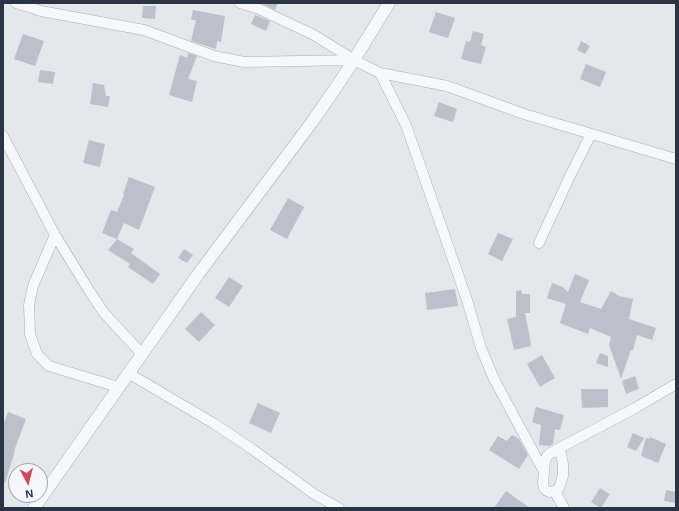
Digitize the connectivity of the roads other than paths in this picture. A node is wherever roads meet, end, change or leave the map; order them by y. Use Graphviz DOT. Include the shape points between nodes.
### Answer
graph roads {
  1 [pos="16,3"];
  2 [pos="240,3"];
  3 [pos="389,3"];
  4 [pos="354,60"];
  5 [pos="380,73"];
  6 [pos="592,134"];
  7 [pos="3,136"];
  8 [pos="676,159"];
  9 [pos="55,235"];
  10 [pos="539,243"];
  11 [pos="142,354"];
  12 [pos="128,373"];
  13 [pos="676,384"];
  14 [pos="118,387"];
  15 [pos="552,452"];
  16 [pos="544,470"];
  17 [pos="555,492"];
  18 [pos="34,508"];
  19 [pos="339,508"];
  20 [pos="564,508"];
  1 -- 4 [label="street" via="41,11 144,30 214,56 244,62"];
  2 -- 4 [label="street" via="259,9 314,35"];
  3 -- 4 [label="street"];
  4 -- 5 [label="street"];
  4 -- 11 [label="street" via="312,122 203,267"];
  5 -- 6 [label="street" via="447,86 524,114"];
  5 -- 16 [label="street" via="406,125 467,300 483,354"];
  6 -- 8 [label="street"];
  6 -- 10 [label="street"];
  7 -- 9 [label="street"];
  9 -- 11 [label="street" via="97,302"];
  9 -- 14 [label="street" via="29,305 30,334 37,354 49,366"];
  11 -- 12 [label="street"];
  12 -- 14 [label="street"];
  12 -- 19 [label="street" via="213,423 314,494"];
  13 -- 15 [label="street"];
  14 -- 18 [label="street"];
  15 -- 16 [label="street" via="548,456"];
  15 -- 17 [label="street" via="561,454 563,464 563,476"];
  16 -- 17 [label="street" via="544,488"];
  17 -- 20 [label="street"];
}
